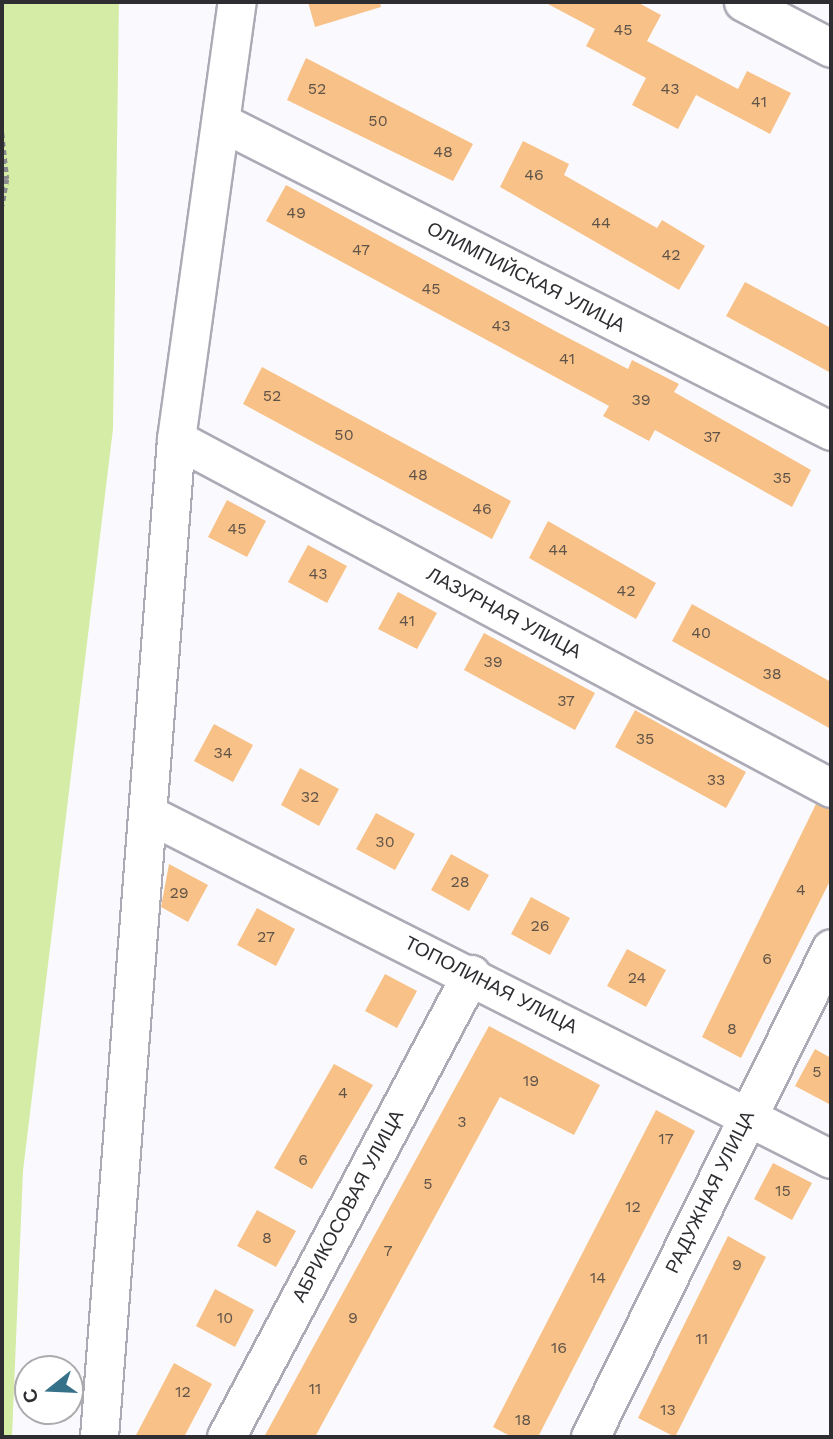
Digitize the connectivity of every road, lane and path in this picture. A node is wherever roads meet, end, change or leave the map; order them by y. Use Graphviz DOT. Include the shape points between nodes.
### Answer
graph roads {
  1 [pos="237,2"];
  2 [pos="743,2"];
  3 [pos="831,48"];
  4 [pos="221,122"];
  5 [pos="2,134"];
  6 [pos="2,205"];
  7 [pos="831,431"];
  8 [pos="176,439"];
  9 [pos="831,788"];
  10 [pos="148,814"];
  11 [pos="831,948"];
  12 [pos="471,974"];
  13 [pos="748,1116"];
  14 [pos="831,1158"];
  15 [pos="99,1437"];
  16 [pos="226,1437"];
  17 [pos="590,1437"];
  1 -- 4 [label="street"];
  2 -- 3 [label="street"];
  4 -- 7 [label="street, ОЛИМПИЙСКАЯ УЛИЦА"];
  4 -- 8 [label="street"];
  5 -- 6 [label="path" via="7,179"];
  8 -- 9 [label="street, ЛАЗУРНАЯ УЛИЦА"];
  8 -- 10 [label="street"];
  10 -- 12 [label="street, ТОПОЛИНАЯ УЛИЦА"];
  10 -- 15 [label="street"];
  11 -- 13 [label="street, РАДУЖНАЯ УЛИЦА"];
  12 -- 13 [label="street, ТОПОЛИНАЯ УЛИЦА"];
  12 -- 16 [label="street, АБРИКОСОВАЯ УЛИЦА"];
  13 -- 14 [label="street, ТОПОЛИНАЯ УЛИЦА"];
  13 -- 17 [label="street, РАДУЖНАЯ УЛИЦА"];
}
